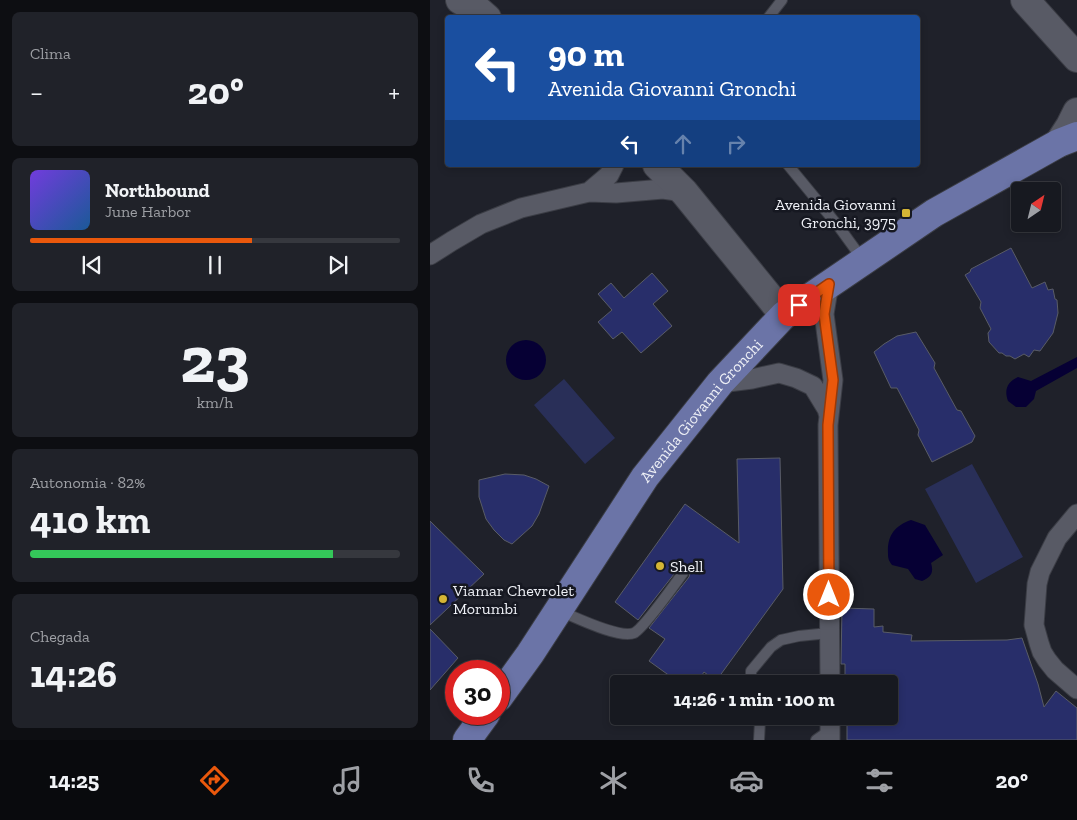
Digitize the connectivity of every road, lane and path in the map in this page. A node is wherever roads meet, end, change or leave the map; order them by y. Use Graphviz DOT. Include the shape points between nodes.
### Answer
graph roads {
  1 [pos="460,0"];
  2 [pos="782,0"];
  3 [pos="1025,0"];
  4 [pos="484,15"];
  5 [pos="770,15"];
  6 [pos="1077,58"];
  7 [pos="1077,112"];
  8 [pos="1068,140"];
  9 [pos="613,167"];
  10 [pos="659,167"];
  11 [pos="790,167"];
  12 [pos="589,192"];
  13 [pos="684,192"];
  14 [pos="430,255"];
  15 [pos="864,260"];
  16 [pos="829,284"];
  17 [pos="784,315"];
  18 [pos="720,383"];
  19 [pos="828,421"];
  20 [pos="1077,514"];
  21 [pos="683,573"];
  22 [pos="559,610"];
  23 [pos="829,633"];
  24 [pos="751,675"];
  25 [pos="830,675"];
  26 [pos="510,682"];
  27 [pos="1077,689"];
  28 [pos="478,725"];
  29 [pos="760,725"];
  30 [pos="467,740"];
  31 [pos="759,740"];
  1 -- 4 [label="street"];
  2 -- 5 [label="lane"];
  3 -- 6 [label="street"];
  7 -- 8 [label="street"];
  8 -- 15 [label="main road, Avenida Giovanni Gronchi" via="934,213"];
  9 -- 12 [label="street" via="609,175"];
  10 -- 13 [label="street"];
  11 -- 15 [label="lane"];
  12 -- 13 [label="street" via="664,189"];
  12 -- 14 [label="street" via="521,208 481,224"];
  13 -- 17 [label="street"];
  15 -- 16 [label="main road, Avenida Giovanni Gronchi"];
  16 -- 17 [label="main road, Avenida Giovanni Gronchi"];
  16 -- 19 [label="street" via="824,314 833,380"];
  17 -- 18 [label="main road, Avenida Giovanni Gronchi"];
  18 -- 19 [label="street" via="779,373 796,378 813,386 827,409"];
  18 -- 22 [label="main road, Avenida Giovanni Gronchi" via="645,477"];
  19 -- 23 [label="street"];
  20 -- 27 [label="street" via="1057,538 1040,572 1034,626 1047,660"];
  21 -- 22 [label="lane" via="635,632 611,631"];
  22 -- 26 [label="main road, Avenida Giovanni Gronchi"];
  23 -- 24 [label="lane" via="781,640 751,670"];
  23 -- 25 [label="street"];
  28 -- 30 [label="main road"];
  29 -- 31 [label="lane"];
}
